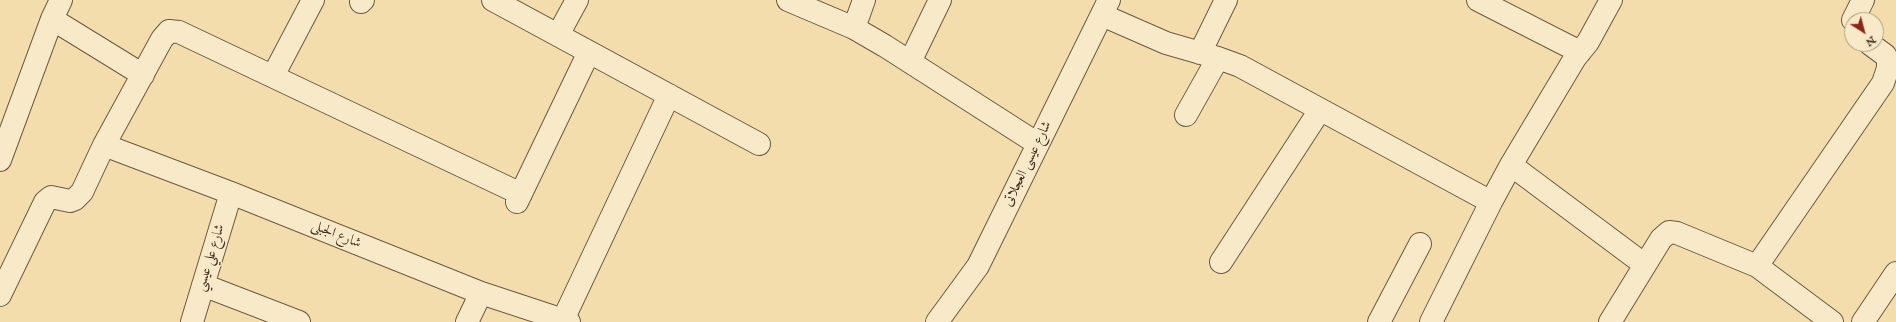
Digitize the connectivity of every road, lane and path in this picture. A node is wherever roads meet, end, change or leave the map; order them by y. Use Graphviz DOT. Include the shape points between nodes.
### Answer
graph roads {
  1 [pos="313,0"];
  2 [pos="493,0"];
  3 [pos="577,0"];
  4 [pos="788,0"];
  5 [pos="864,0"];
  6 [pos="940,0"];
  7 [pos="1226,0"];
  8 [pos="1478,0"];
  9 [pos="1611,0"];
  10 [pos="1863,0"];
  11 [pos="57,5"];
  12 [pos="1105,7"];
  13 [pos="1857,12"];
  14 [pos="854,28"];
  15 [pos="558,35"];
  16 [pos="589,52"];
  17 [pos="1580,52"];
  18 [pos="1881,52"];
  19 [pos="1209,55"];
  20 [pos="910,62"];
  21 [pos="143,75"];
  22 [pos="273,76"];
  23 [pos="669,95"];
  24 [pos="1320,110"];
  25 [pos="1186,115"];
  26 [pos="759,144"];
  27 [pos="1038,144"];
  28 [pos="104,145"];
  29 [pos="0,160"];
  30 [pos="1512,165"];
  31 [pos="230,193"];
  32 [pos="1491,202"];
  33 [pos="1420,244"];
  34 [pos="1221,262"];
  35 [pos="1645,265"];
  36 [pos="1757,266"];
  37 [pos="1896,273"];
  38 [pos="203,285"];
  39 [pos="481,293"];
  40 [pos="0,295"];
  41 [pos="565,321"];
  42 [pos="192,322"];
  43 [pos="299,322"];
  44 [pos="467,322"];
  45 [pos="937,322"];
  46 [pos="1379,322"];
  47 [pos="1431,322"];
  48 [pos="1610,322"];
  49 [pos="1832,322"];
  50 [pos="1863,322"];
  1 -- 22 [label="street"];
  2 -- 15 [label="street"];
  3 -- 15 [label="street"];
  4 -- 14 [label="street"];
  5 -- 14 [label="street"];
  6 -- 20 [label="street"];
  7 -- 19 [label="street"];
  8 -- 17 [label="street"];
  9 -- 17 [label="street"];
  10 -- 13 [label="street"];
  11 -- 21 [label="street"];
  11 -- 29 [label="street"];
  12 -- 19 [label="street" via="1166,43"];
  12 -- 27 [label="street, شارع عيسى العجلاتى"];
  14 -- 20 [label="street"];
  15 -- 16 [label="street"];
  16 -- 22 [label="street" via="519,198"];
  16 -- 23 [label="street"];
  17 -- 30 [label="street"];
  18 -- 36 [label="street" via="1888,60 1883,83"];
  19 -- 24 [label="street" via="1240,66"];
  19 -- 25 [label="street"];
  20 -- 27 [label="street"];
  21 -- 22 [label="street" via="165,34 174,31"];
  21 -- 28 [label="street"];
  23 -- 26 [label="street"];
  23 -- 41 [label="street"];
  24 -- 32 [label="street"];
  24 -- 34 [label="street"];
  27 -- 45 [label="street, شارع عيسى العجلاتى" via="978,266"];
  28 -- 31 [label="street, شارع الجبلى"];
  28 -- 40 [label="street" via="79,196 70,201 51,197 45,202"];
  30 -- 32 [label="street"];
  30 -- 35 [label="street"];
  31 -- 38 [label="street, شارع علي عيسي"];
  31 -- 39 [label="street, شارع الجبلى"];
  32 -- 47 [label="street"];
  33 -- 46 [label="street"];
  35 -- 36 [label="street" via="1669,232"];
  35 -- 48 [label="street"];
  36 -- 49 [label="street"];
  37 -- 50 [label="street"];
  38 -- 42 [label="street, شارع علي عيسي"];
  38 -- 43 [label="street"];
  39 -- 41 [label="street, شارع الجبلى"];
  39 -- 44 [label="street"];
}
